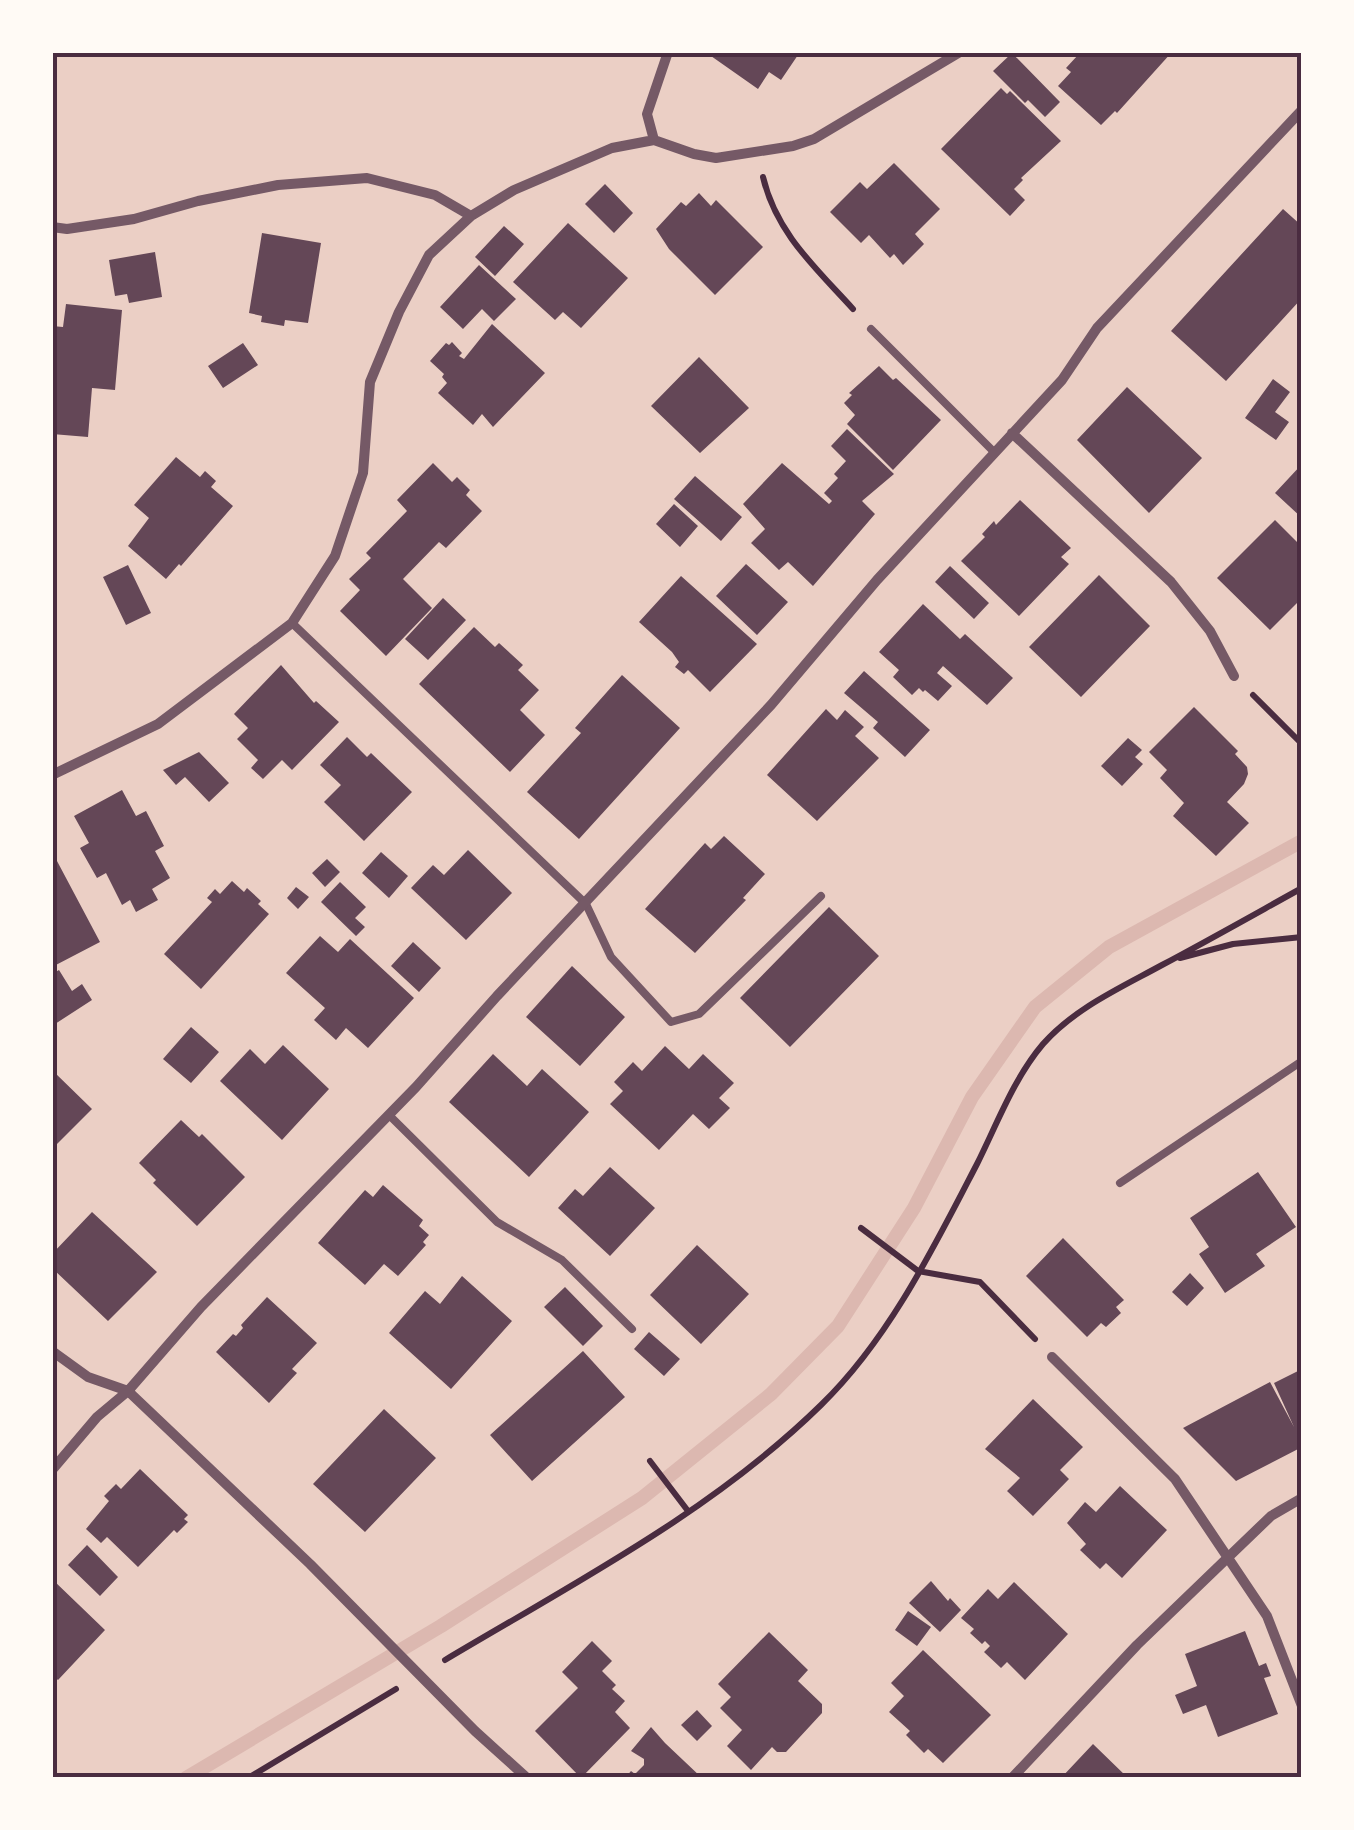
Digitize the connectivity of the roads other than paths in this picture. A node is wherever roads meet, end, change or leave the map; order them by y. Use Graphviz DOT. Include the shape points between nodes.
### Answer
graph roads {
  1 [pos="668,52"];
  2 [pos="960,52"];
  3 [pos="1302,110"];
  4 [pos="654,140"];
  5 [pos="471,216"];
  6 [pos="52,227"];
  7 [pos="871,329"];
  8 [pos="1012,433"];
  9 [pos="994,452"];
  10 [pos="292,624"];
  11 [pos="1234,676"];
  12 [pos="52,775"];
  13 [pos="821,896"];
  14 [pos="586,904"];
  15 [pos="1302,1061"];
  16 [pos="389,1115"];
  17 [pos="1120,1183"];
  18 [pos="632,1329"];
  19 [pos="52,1351"];
  20 [pos="1052,1357"];
  21 [pos="128,1391"];
  22 [pos="52,1470"];
  23 [pos="1302,1498"];
  24 [pos="1229,1557"];
  25 [pos="1302,1706"];
  26 [pos="527,1778"];
  27 [pos="1012,1778"];
  1 -- 4 [label="street" via="647,114"];
  2 -- 4 [label="street" via="814,139 716,158"];
  3 -- 8 [label="street" via="1097,328 1062,380"];
  4 -- 5 [label="street" via="612,148 551,173"];
  5 -- 6 [label="street" via="435,195 367,178 278,185 134,219"];
  5 -- 10 [label="street" via="429,256 398,312 370,382 363,473 334,556"];
  7 -- 9 [label="lane"];
  8 -- 9 [label="street"];
  8 -- 11 [label="street" via="1171,582 1210,631"];
  9 -- 14 [label="street"];
  10 -- 12 [label="street" via="158,724"];
  10 -- 14 [label="lane"];
  13 -- 14 [label="lane" via="699,1014 671,1022 611,957"];
  14 -- 16 [label="street"];
  15 -- 17 [label="lane"];
  16 -- 18 [label="lane" via="496,1222 562,1260"];
  16 -- 21 [label="street"];
  19 -- 21 [label="street" via="88,1377"];
  20 -- 24 [label="street" via="1176,1479"];
  21 -- 22 [label="street" via="96,1417"];
  21 -- 26 [label="street"];
  23 -- 24 [label="street" via="1271,1516"];
  24 -- 25 [label="street" via="1267,1616"];
  24 -- 27 [label="street"];
}
